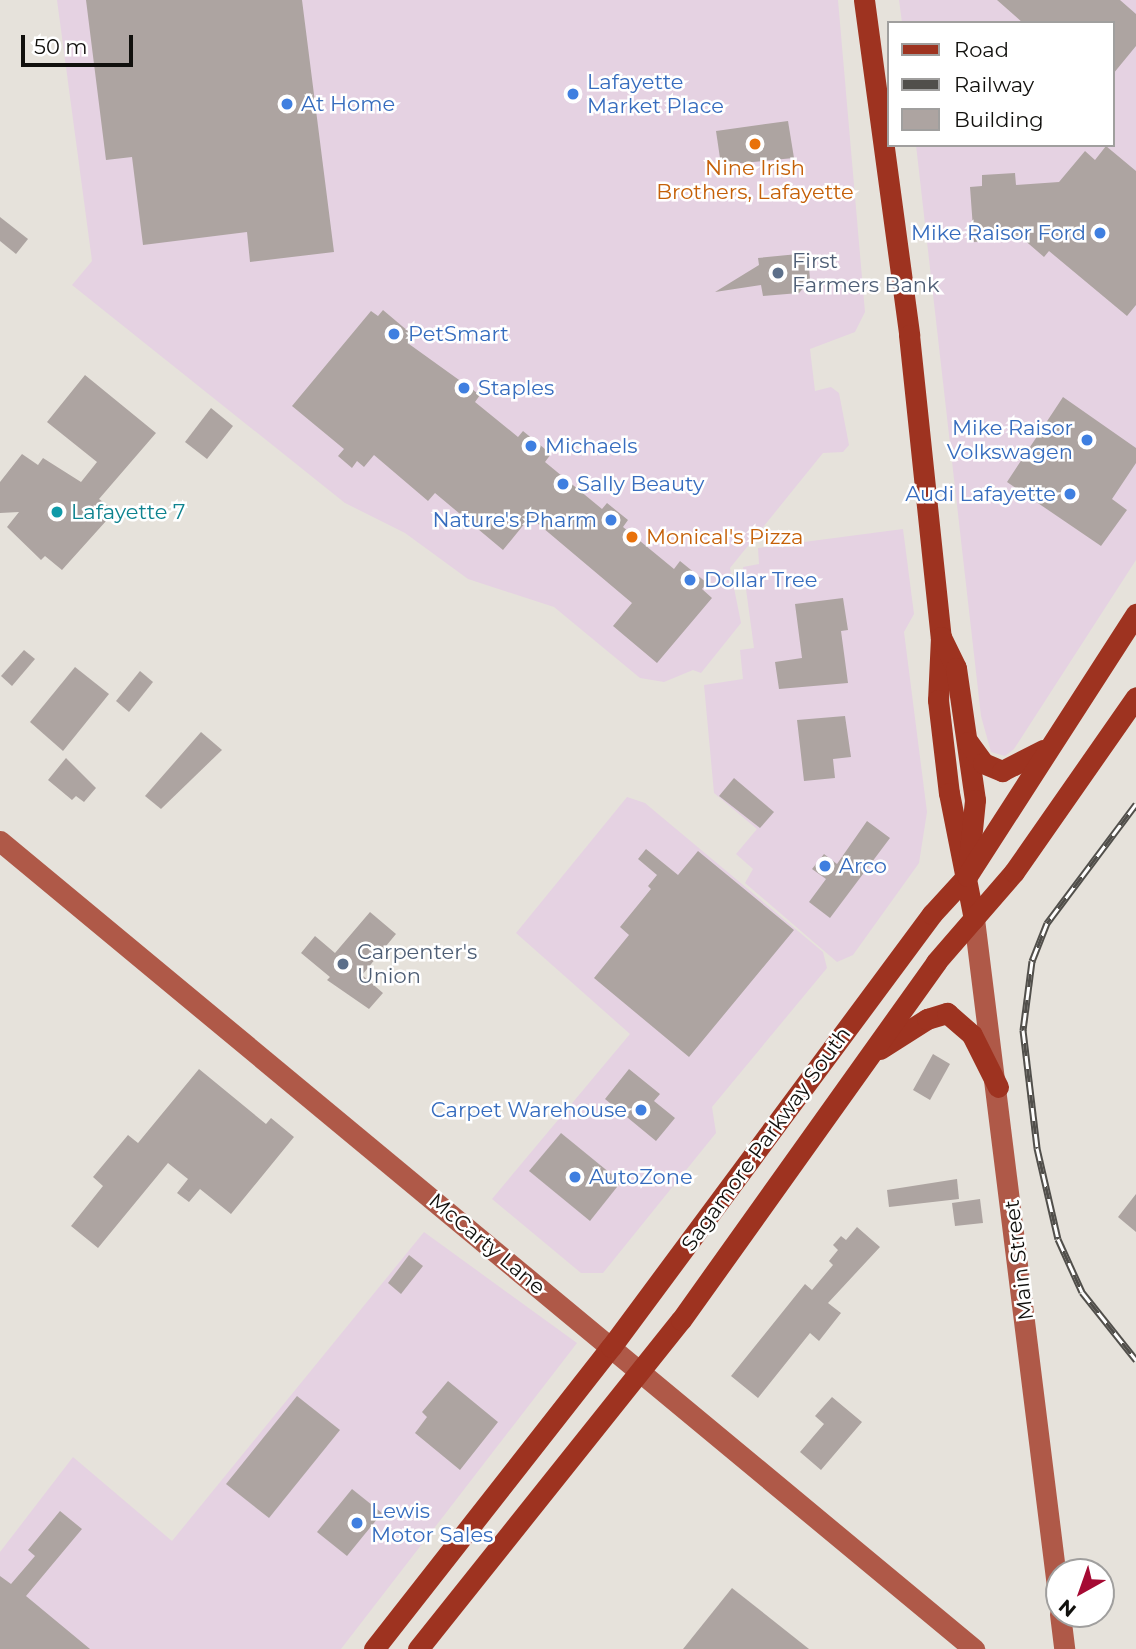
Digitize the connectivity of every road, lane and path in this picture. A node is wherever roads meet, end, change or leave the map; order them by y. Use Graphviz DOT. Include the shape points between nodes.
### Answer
graph roads {
  1 [pos="864,0"];
  2 [pos="1136,614"];
  3 [pos="941,637"];
  4 [pos="1136,697"];
  5 [pos="1055,739"];
  6 [pos="967,740"];
  7 [pos="0,841"];
  8 [pos="967,876"];
  9 [pos="974,919"];
  10 [pos="878,1050"];
  11 [pos="998,1087"];
  12 [pos="611,1346"];
  13 [pos="639,1369"];
  14 [pos="1054,1558"];
  15 [pos="1062,1628"];
  16 [pos="374,1649"];
  17 [pos="418,1649"];
  18 [pos="974,1649"];
  19 [pos="1064,1649"];
  1 -- 3 [label="main road" via="909,335"];
  2 -- 5 [label="main road, Sagamore Parkway South"];
  3 -- 6 [label="main road" via="956,667"];
  3 -- 8 [label="main road" via="938,700 948,793"];
  4 -- 9 [label="main road, Sagamore Parkway South" via="1014,872"];
  5 -- 6 [label="main road" via="1024,764 1002,771 983,763"];
  5 -- 8 [label="main road, Sagamore Parkway South"];
  6 -- 8 [label="main road" via="975,800"];
  7 -- 12 [label="main road, McCarty Lane"];
  8 -- 9 [label="main road"];
  8 -- 12 [label="main road, Sagamore Parkway South" via="900,956"];
  9 -- 10 [label="main road, Sagamore Parkway South" via="936,962"];
  9 -- 11 [label="main road, Main Street"];
  10 -- 11 [label="main road" via="927,1018 947,1013 972,1035"];
  10 -- 13 [label="main road, Sagamore Parkway South"];
  11 -- 14 [label="main road, Main Street"];
  12 -- 13 [label="main road, McCarty Lane"];
  12 -- 16 [label="main road, Sagamore Parkway South"];
  13 -- 17 [label="main road, Sagamore Parkway South"];
  13 -- 18 [label="main road, McCarty Lane"];
  15 -- 19 [label="main road"];
}
